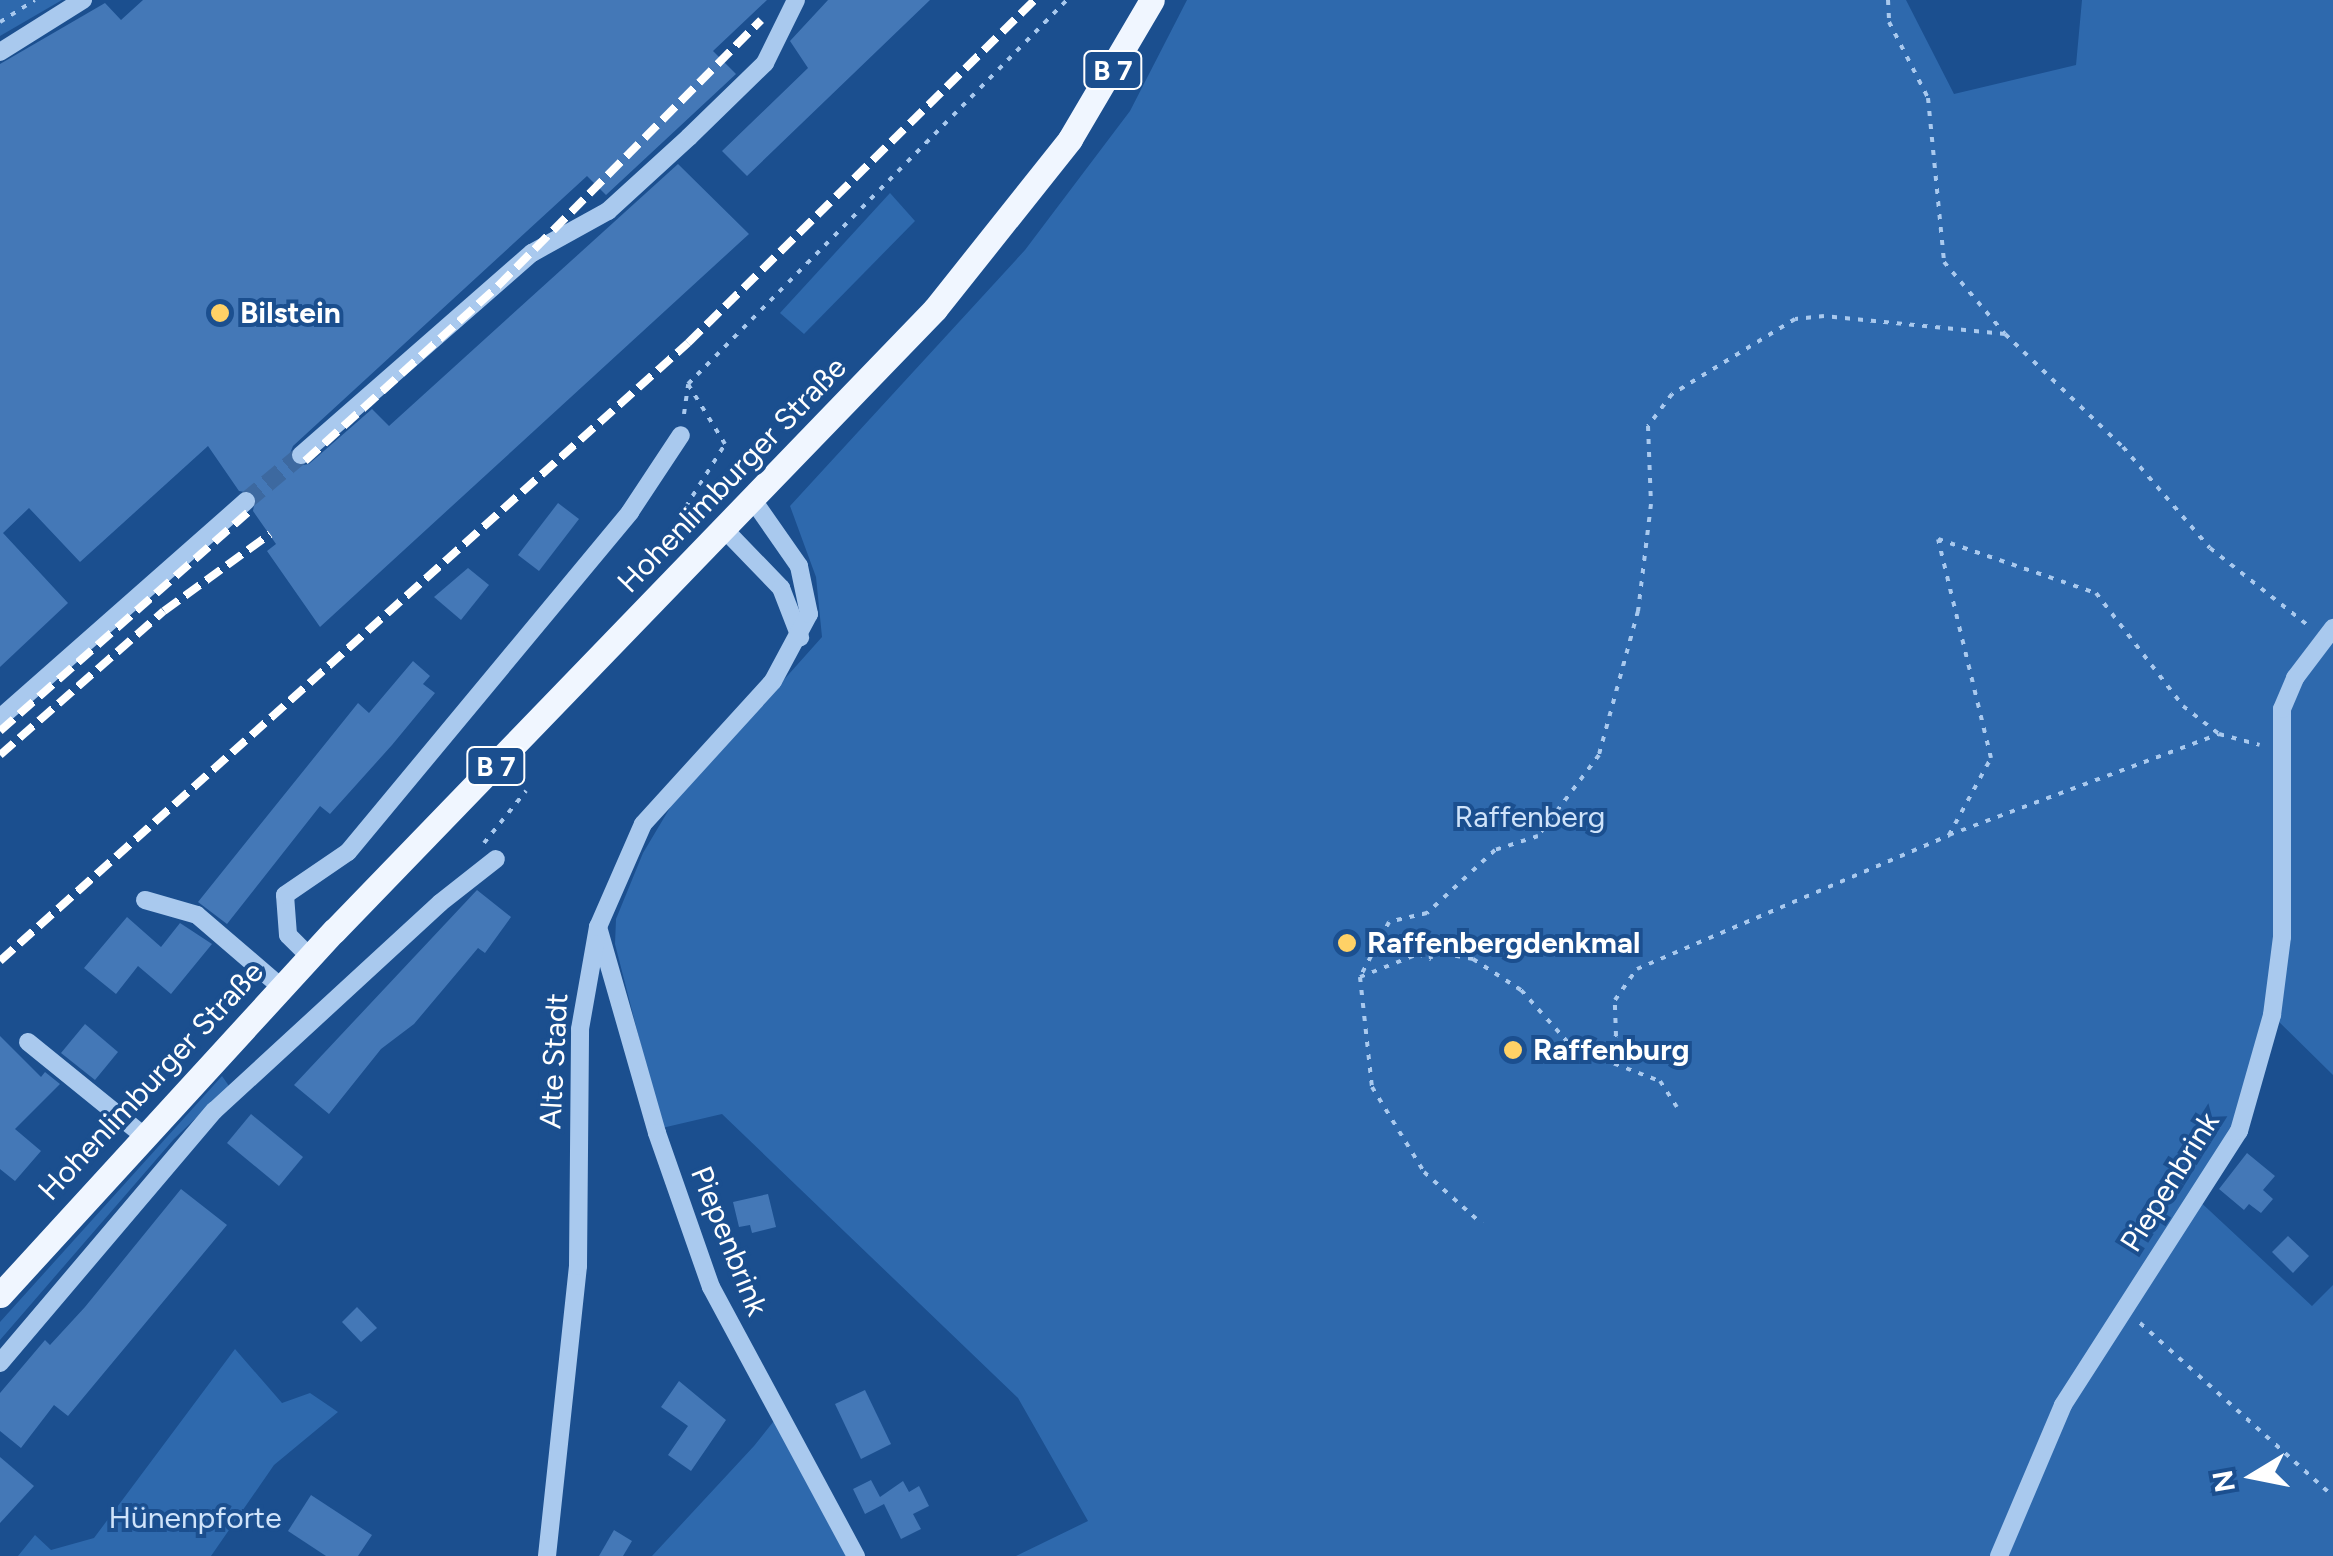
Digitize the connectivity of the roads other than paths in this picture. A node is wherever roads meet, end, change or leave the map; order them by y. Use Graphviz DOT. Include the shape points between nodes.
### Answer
graph roads {
  1 [pos="83,0"];
  2 [pos="796,0"];
  3 [pos="1152,0"];
  4 [pos="0,52"];
  5 [pos="681,434"];
  6 [pos="301,455"];
  7 [pos="752,500"];
  8 [pos="246,501"];
  9 [pos="725,530"];
  10 [pos="2330,635"];
  11 [pos="800,638"];
  12 [pos="0,718"];
  13 [pos="496,859"];
  14 [pos="145,900"];
  15 [pos="598,927"];
  16 [pos="310,956"];
  17 [pos="281,987"];
  18 [pos="28,1042"];
  19 [pos="144,1135"];
  20 [pos="9,1269"];
  21 [pos="0,1295"];
  22 [pos="0,1363"];
  23 [pos="547,1556"];
  24 [pos="856,1556"];
  25 [pos="1999,1556"];
  1 -- 4 [label="street"];
  2 -- 6 [label="street" via="765,63 689,137 608,210 532,252"];
  3 -- 7 [label="main road, Hohenlimburger Straße / B 7" via="1070,138 1006,224 935,309"];
  5 -- 16 [label="street, Hohenlimburger Straße" via="630,512 348,852 285,895 288,935"];
  7 -- 9 [label="main road, Hohenlimburger Straße / B 7"];
  7 -- 11 [label="street, Alte Stadt" via="785,538 808,586 809,614"];
  8 -- 12 [label="street"];
  9 -- 11 [label="street" via="781,588"];
  9 -- 16 [label="main road, Hohenlimburger Straße / B 7"];
  10 -- 25 [label="street, Piepenbrink" via="2295,678 2282,710 2282,937 2268,1032 2239,1132 2063,1405"];
  11 -- 15 [label="street, Alte Stadt" via="773,681 642,824"];
  13 -- 22 [label="street" via="440,902 214,1111"];
  14 -- 17 [label="street" via="197,916"];
  15 -- 23 [label="street, Alte Stadt" via="580,1029 578,1266"];
  15 -- 24 [label="street, Piepenbrink" via="657,1133 711,1287"];
  16 -- 17 [label="main road, Hohenlimburger Straße / B 7"];
  17 -- 19 [label="main road, Hohenlimburger Straße / B 7"];
  18 -- 19 [label="street"];
  19 -- 20 [label="main road, Hohenlimburger Straße / B 7"];
  20 -- 21 [label="main road, Hohenlimburger Straße / B 7"];
}
